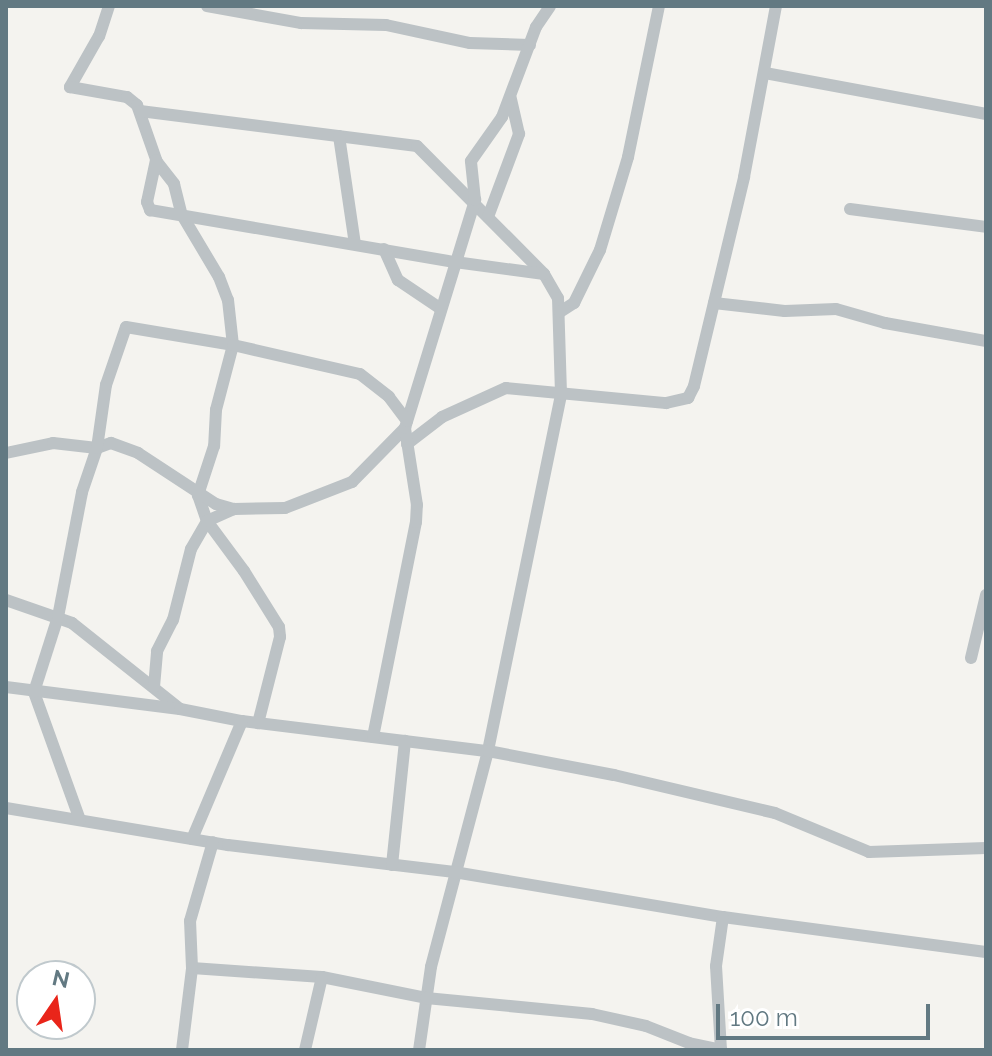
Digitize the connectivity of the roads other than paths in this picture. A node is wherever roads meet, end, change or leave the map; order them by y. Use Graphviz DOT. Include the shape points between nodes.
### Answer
graph roads {
  1 [pos="109,6"];
  2 [pos="207,6"];
  3 [pos="550,6"];
  4 [pos="659,6"];
  5 [pos="776,6"];
  6 [pos="530,45"];
  7 [pos="765,73"];
  8 [pos="511,98"];
  9 [pos="140,111"];
  10 [pos="986,114"];
  11 [pos="339,136"];
  12 [pos="156,160"];
  13 [pos="475,200"];
  14 [pos="850,209"];
  15 [pos="182,215"];
  16 [pos="488,217"];
  17 [pos="986,227"];
  18 [pos="355,244"];
  19 [pos="384,249"];
  20 [pos="455,262"];
  21 [pos="544,274"];
  22 [pos="714,303"];
  23 [pos="441,309"];
  24 [pos="560,312"];
  25 [pos="986,341"];
  26 [pos="233,345"];
  27 [pos="561,395"];
  28 [pos="406,424"];
  29 [pos="407,444"];
  30 [pos="97,448"];
  31 [pos="6,453"];
  32 [pos="198,495"];
  33 [pos="234,509"];
  34 [pos="207,521"];
  35 [pos="986,595"];
  36 [pos="6,600"];
  37 [pos="58,617"];
  38 [pos="971,658"];
  39 [pos="6,687"];
  40 [pos="154,687"];
  41 [pos="34,692"];
  42 [pos="180,709"];
  43 [pos="242,721"];
  44 [pos="258,723"];
  45 [pos="373,737"];
  46 [pos="405,741"];
  47 [pos="488,751"];
  48 [pos="6,808"];
  49 [pos="80,820"];
  50 [pos="192,839"];
  51 [pos="213,842"];
  52 [pos="986,848"];
  53 [pos="392,865"];
  54 [pos="454,872"];
  55 [pos="723,917"];
  56 [pos="986,952"];
  57 [pos="192,968"];
  58 [pos="322,977"];
  59 [pos="426,998"];
  60 [pos="182,1050"];
  61 [pos="305,1050"];
  62 [pos="419,1050"];
  63 [pos="721,1050"];
  1 -- 9 [label="street" via="99,36 70,87 127,97"];
  2 -- 6 [label="street" via="301,23 386,25 483,45"];
  3 -- 6 [label="street"];
  4 -- 24 [label="street" via="628,157 600,250 574,303"];
  5 -- 7 [label="street"];
  6 -- 8 [label="street"];
  7 -- 10 [label="street"];
  7 -- 22 [label="street"];
  8 -- 13 [label="street" via="471,161"];
  8 -- 16 [label="street" via="519,134"];
  9 -- 11 [label="street"];
  9 -- 12 [label="street"];
  11 -- 13 [label="street" via="423,148"];
  11 -- 18 [label="street"];
  12 -- 15 [label="street" via="174,184"];
  12 -- 15 [label="street" via="148,207"];
  13 -- 16 [label="street"];
  13 -- 20 [label="street"];
  14 -- 17 [label="street"];
  15 -- 18 [label="street"];
  15 -- 26 [label="street" via="219,277 228,300"];
  16 -- 21 [label="street"];
  18 -- 19 [label="street"];
  19 -- 20 [label="street"];
  19 -- 23 [label="street" via="398,280"];
  20 -- 21 [label="street"];
  20 -- 23 [label="street"];
  21 -- 24 [label="street"];
  22 -- 25 [label="street" via="785,311 836,309"];
  22 -- 27 [label="street" via="688,398 666,403"];
  23 -- 28 [label="street"];
  24 -- 27 [label="street"];
  26 -- 28 [label="street" via="360,374 389,397"];
  26 -- 30 [label="street" via="127,326 106,385"];
  26 -- 32 [label="street" via="216,410 214,446"];
  27 -- 29 [label="street" via="506,388 442,417"];
  27 -- 47 [label="street"];
  28 -- 29 [label="street"];
  28 -- 33 [label="street" via="346,486 294,506"];
  29 -- 45 [label="street" via="416,522"];
  30 -- 31 [label="street" via="53,443"];
  30 -- 32 [label="street" via="109,443 131,450"];
  30 -- 37 [label="street" via="79,503"];
  32 -- 33 [label="street"];
  32 -- 34 [label="street"];
  33 -- 34 [label="street"];
  34 -- 40 [label="street" via="191,549 173,620 157,651"];
  34 -- 44 [label="street" via="279,627"];
  35 -- 38 [label="street"];
  36 -- 37 [label="street"];
  37 -- 40 [label="street" via="86,632"];
  37 -- 41 [label="street"];
  39 -- 41 [label="street"];
  40 -- 42 [label="street"];
  41 -- 42 [label="street"];
  41 -- 49 [label="street"];
  42 -- 43 [label="street"];
  43 -- 44 [label="street"];
  43 -- 50 [label="street"];
  44 -- 45 [label="street"];
  45 -- 46 [label="street"];
  46 -- 47 [label="street"];
  46 -- 53 [label="street"];
  47 -- 52 [label="street" via="775,813 869,852"];
  47 -- 54 [label="street"];
  48 -- 49 [label="street"];
  49 -- 50 [label="street"];
  50 -- 51 [label="street"];
  51 -- 53 [label="street"];
  51 -- 57 [label="street" via="190,921"];
  53 -- 54 [label="street"];
  54 -- 55 [label="street"];
  54 -- 59 [label="street"];
  55 -- 56 [label="street"];
  55 -- 63 [label="street" via="716,966"];
  57 -- 58 [label="street"];
  57 -- 60 [label="street"];
  58 -- 59 [label="street"];
  58 -- 61 [label="street"];
  59 -- 62 [label="street"];
  59 -- 63 [label="street" via="592,1014"];
}
